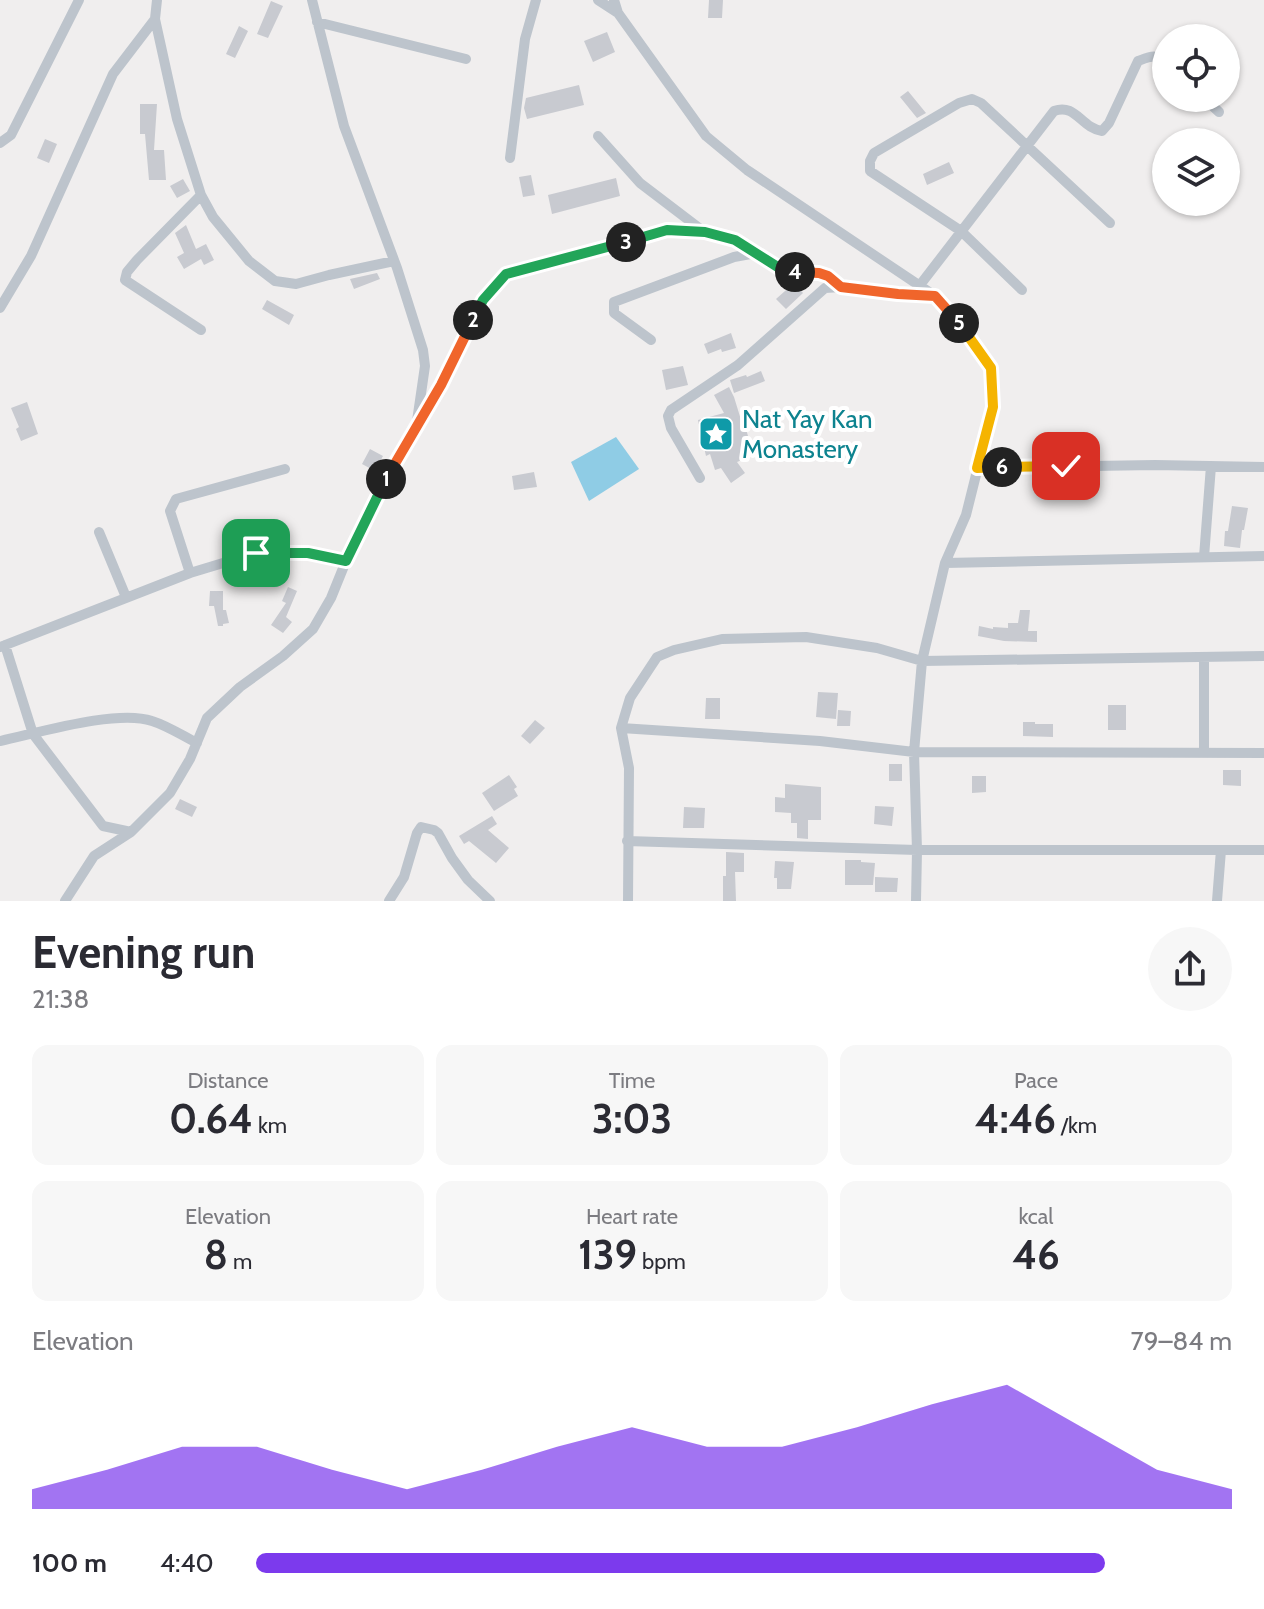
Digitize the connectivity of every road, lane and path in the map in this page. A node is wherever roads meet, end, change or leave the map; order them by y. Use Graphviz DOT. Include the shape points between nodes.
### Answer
graph roads {
  1 [pos="79,0"];
  2 [pos="157,0"];
  3 [pos="312,0"];
  4 [pos="536,0"];
  5 [pos="598,0"];
  6 [pos="614,0"];
  7 [pos="618,13"];
  8 [pos="155,19"];
  9 [pos="317,22"];
  10 [pos="1152,56"];
  11 [pos="466,59"];
  12 [pos="598,136"];
  13 [pos="0,143"];
  14 [pos="1027,145"];
  15 [pos="510,158"];
  16 [pos="201,195"];
  17 [pos="1110,223"];
  18 [pos="961,231"];
  19 [pos="705,232"];
  20 [pos="756,253"];
  21 [pos="394,261"];
  22 [pos="920,285"];
  23 [pos="841,287"];
  24 [pos="1022,290"];
  25 [pos="935,296"];
  26 [pos="0,308"];
  27 [pos="201,330"];
  28 [pos="651,340"];
  29 [pos="416,427"];
  30 [pos="1211,466"];
  31 [pos="1264,467"];
  32 [pos="977,468"];
  33 [pos="285,469"];
  34 [pos="700,478"];
  35 [pos="99,532"];
  36 [pos="1264,556"];
  37 [pos="1204,557"];
  38 [pos="346,561"];
  39 [pos="945,563"];
  40 [pos="190,573"];
  41 [pos="126,597"];
  42 [pos="2,646"];
  43 [pos="1264,656"];
  44 [pos="1204,657"];
  45 [pos="922,661"];
  46 [pos="621,728"];
  47 [pos="33,734"];
  48 [pos="0,741"];
  49 [pos="197,743"];
  50 [pos="914,752"];
  51 [pos="1204,752"];
  52 [pos="1264,753"];
  53 [pos="131,832"];
  54 [pos="627,841"];
  55 [pos="917,850"];
  56 [pos="1221,850"];
  57 [pos="1264,850"];
  58 [pos="65,901"];
  59 [pos="389,901"];
  60 [pos="490,901"];
  61 [pos="628,901"];
  62 [pos="916,901"];
  63 [pos="1217,901"];
  1 -- 13 [label="street" via="11,135"];
  2 -- 8 [label="street"];
  3 -- 9 [label="street"];
  4 -- 15 [label="street" via="525,39"];
  5 -- 7 [label="street"];
  6 -- 7 [label="street"];
  7 -- 22 [label="street" via="706,136 747,170"];
  8 -- 16 [label="street" via="177,119"];
  8 -- 26 [label="street" via="113,74 31,256"];
  9 -- 11 [label="street"];
  9 -- 21 [label="street" via="344,126"];
  10 -- 14 [label="street" via="1138,61 1102,131 1092,130 1061,108"];
  12 -- 19 [label="street" via="640,183"];
  14 -- 17 [label="street"];
  14 -- 18 [label="street"];
  14 -- 18 [label="street" via="972,99 874,153 870,171"];
  16 -- 21 [label="street" via="249,261 275,281 296,284"];
  16 -- 27 [label="street" via="137,260 125,280"];
  18 -- 22 [label="street"];
  18 -- 24 [label="street"];
  19 -- 20 [label="street" via="735,240"];
  19 -- 29 [label="street" via="667,230 506,274 483,300"];
  20 -- 23 [label="street" via="784,271 819,273"];
  20 -- 28 [label="street" via="614,302 614,313"];
  21 -- 29 [label="street" via="423,350"];
  22 -- 25 [label="street"];
  23 -- 25 [label="street"];
  23 -- 34 [label="street" via="825,288 738,365 671,410 671,428"];
  25 -- 32 [label="street" via="991,368 993,407"];
  29 -- 38 [label="street"];
  30 -- 31 [label="street"];
  30 -- 32 [label="street"];
  30 -- 37 [label="street"];
  32 -- 39 [label="street" via="966,515"];
  33 -- 40 [label="street" via="176,499 170,511"];
  35 -- 41 [label="street"];
  36 -- 37 [label="street"];
  37 -- 39 [label="street"];
  38 -- 40 [label="street" via="308,553 256,553"];
  38 -- 49 [label="street" via="313,629 207,718"];
  39 -- 45 [label="street"];
  40 -- 41 [label="street"];
  41 -- 42 [label="street"];
  42 -- 47 [label="street"];
  43 -- 44 [label="street"];
  44 -- 45 [label="street"];
  44 -- 51 [label="street"];
  45 -- 46 [label="street" via="806,637 722,639 657,657 630,698"];
  45 -- 50 [label="street"];
  46 -- 50 [label="street"];
  46 -- 54 [label="street" via="629,768"];
  47 -- 48 [label="street"];
  47 -- 49 [label="street" via="124,718 150,720"];
  47 -- 53 [label="street" via="103,826"];
  49 -- 53 [label="street" via="170,793"];
  50 -- 51 [label="street"];
  50 -- 55 [label="street"];
  51 -- 52 [label="street"];
  53 -- 58 [label="street" via="94,856"];
  54 -- 55 [label="street"];
  54 -- 61 [label="street"];
  55 -- 56 [label="street"];
  55 -- 62 [label="street"];
  56 -- 57 [label="street"];
  56 -- 63 [label="street"];
  59 -- 60 [label="street" via="404,877 421,827 438,833 468,880"];
}
